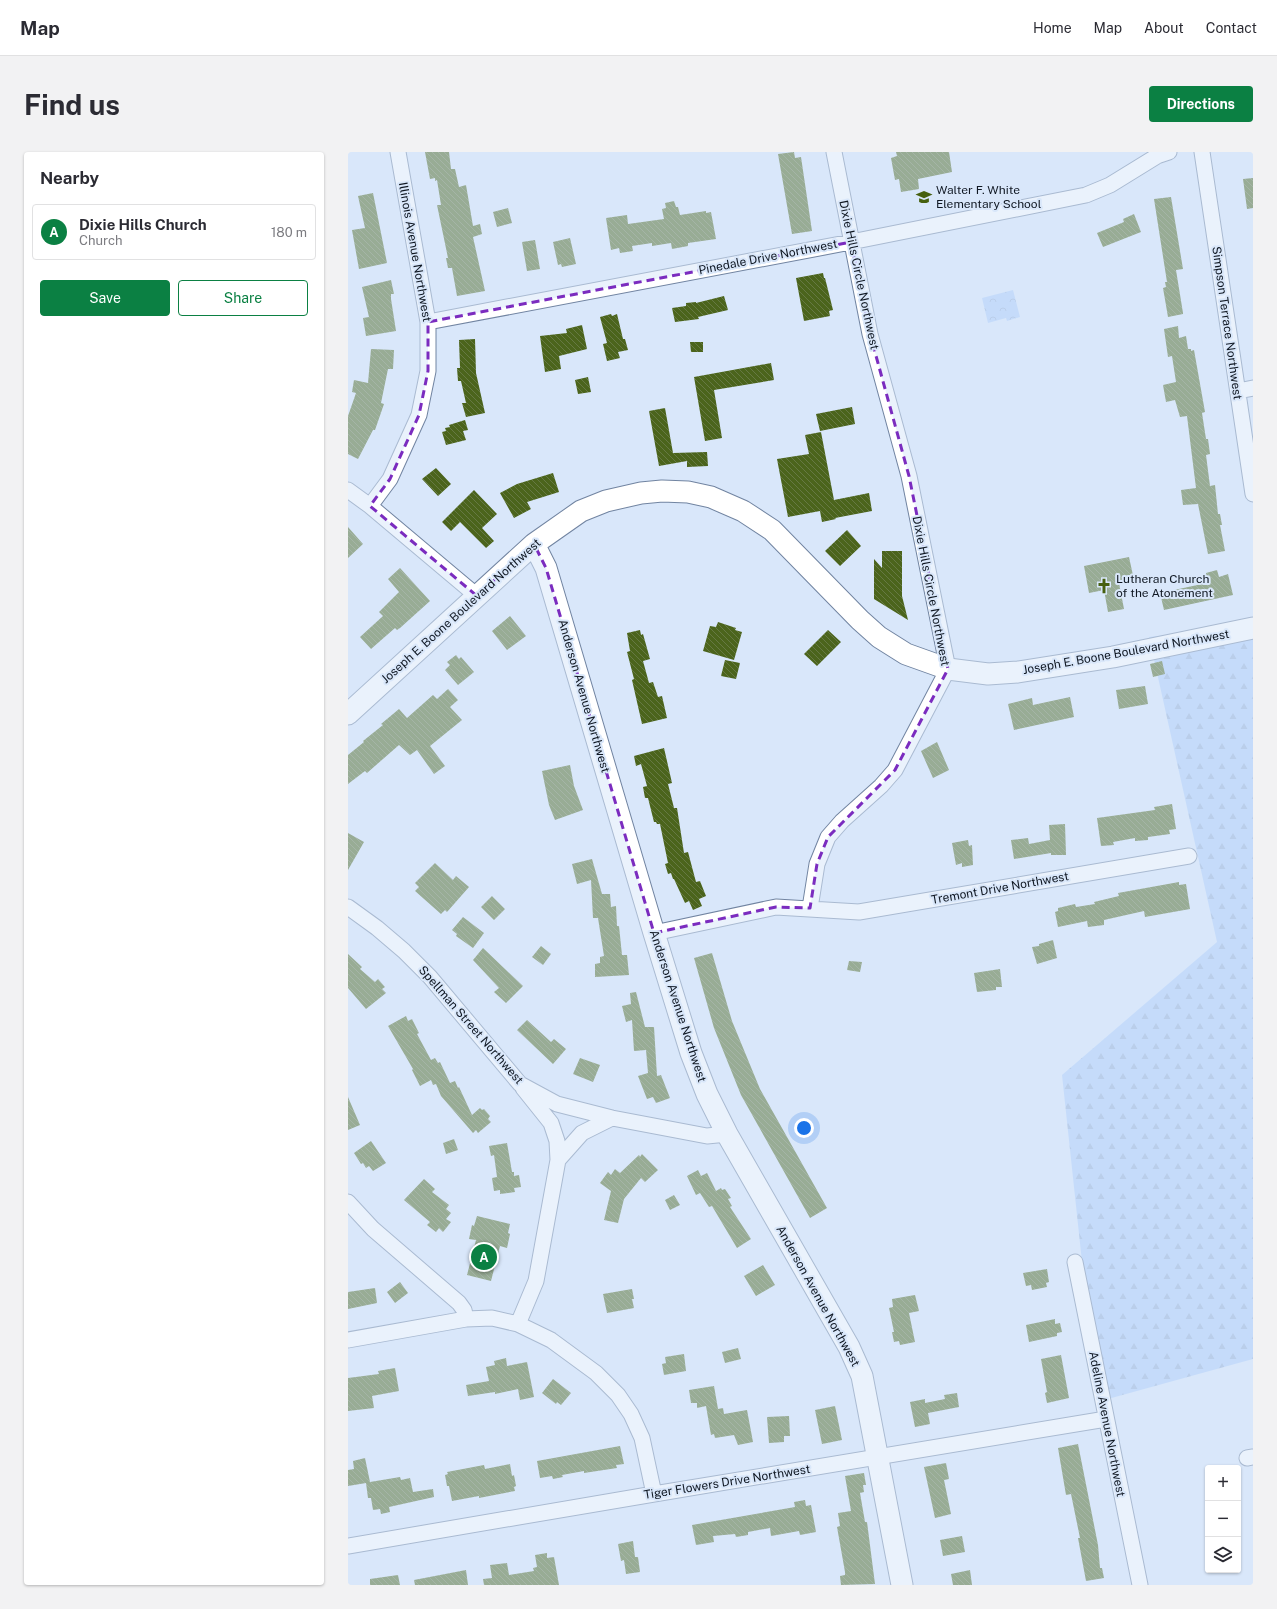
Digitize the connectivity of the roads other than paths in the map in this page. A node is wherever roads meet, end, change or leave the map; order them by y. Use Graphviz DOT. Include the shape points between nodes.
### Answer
graph roads {
  1 [pos="398,152"];
  2 [pos="834,152"];
  3 [pos="1169,152"];
  4 [pos="1202,152"];
  5 [pos="851,242"];
  6 [pos="428,322"];
  7 [pos="1253,388"];
  8 [pos="1238,391"];
  9 [pos="348,490"];
  10 [pos="1253,494"];
  11 [pos="370,506"];
  12 [pos="534,544"];
  13 [pos="477,596"];
  14 [pos="1253,628"];
  15 [pos="948,669"];
  16 [pos="348,714"];
  17 [pos="1189,856"];
  18 [pos="348,907"];
  19 [pos="810,908"];
  20 [pos="654,933"];
  21 [pos="520,1084"];
  22 [pos="612,1118"];
  23 [pos="727,1134"];
  24 [pos="558,1160"];
  25 [pos="348,1202"];
  26 [pos="1075,1262"];
  27 [pos="466,1319"];
  28 [pos="518,1324"];
  29 [pos="348,1340"];
  30 [pos="1106,1419"];
  31 [pos="877,1457"];
  32 [pos="654,1494"];
  33 [pos="348,1546"];
  34 [pos="902,1585"];
  35 [pos="1140,1585"];
  1 -- 6 [label="street, Illinois Avenue Northwest"];
  2 -- 5 [label="street, Dixie Hills Circle Northwest"];
  3 -- 5 [label="street, Pinedale Drive Northwest" via="1157,156 1110,185 1086,195"];
  4 -- 8 [label="street, Simpson Terrace Northwest"];
  5 -- 6 [label="street, Pinedale Drive Northwest"];
  5 -- 15 [label="street, Dixie Hills Circle Northwest" via="870,334 909,476"];
  6 -- 11 [label="street, Illinois Avenue Northwest" via="428,371 419,415 390,479"];
  7 -- 8 [label="street"];
  8 -- 10 [label="street, Simpson Terrace Northwest"];
  9 -- 11 [label="street"];
  11 -- 13 [label="street"];
  12 -- 13 [label="street, Joseph E. Boone Boulevard Northwest"];
  12 -- 15 [label="street, Joseph E. Boone Boulevard Northwest" via="580,511 606,500 662,491 688,492 711,497 743,511 772,530 879,637 906,654"];
  12 -- 20 [label="street, Anderson Avenue Northwest" via="546,568"];
  13 -- 16 [label="street, Joseph E. Boone Boulevard Northwest"];
  14 -- 15 [label="street, Joseph E. Boone Boulevard Northwest" via="1113,657 1018,672 988,674"];
  15 -- 19 [label="street, Dixie Hills Circle Northwest" via="895,770 828,837 816,864"];
  17 -- 19 [label="street, Tremont Drive Northwest" via="859,912"];
  18 -- 21 [label="street, Spellman Street Northwest" via="377,928 430,977"];
  19 -- 20 [label="street" via="776,907"];
  20 -- 23 [label="street, Anderson Avenue Northwest" via="691,1052 707,1094"];
  21 -- 22 [label="street, Spellman Street Northwest" via="557,1104"];
  21 -- 24 [label="street" via="551,1123 557,1141"];
  22 -- 23 [label="street, Spellman Street Northwest" via="707,1136"];
  22 -- 24 [label="street" via="582,1133"];
  23 -- 31 [label="street, Anderson Avenue Northwest" via="849,1347 862,1376"];
  24 -- 28 [label="street" via="536,1281"];
  25 -- 27 [label="street" via="373,1229 459,1303"];
  26 -- 30 [label="street, Adeline Avenue Northwest"];
  27 -- 28 [label="street" via="492,1318"];
  27 -- 29 [label="street"];
  28 -- 32 [label="street" via="551,1340 596,1373 618,1395 631,1414 642,1438"];
  30 -- 31 [label="street, Tiger Flowers Drive Northwest"];
  30 -- 35 [label="street, Adeline Avenue Northwest"];
  31 -- 32 [label="street, Tiger Flowers Drive Northwest"];
  31 -- 34 [label="street, Anderson Avenue Northwest"];
  32 -- 33 [label="street, Tiger Flowers Drive Northwest"];
}
